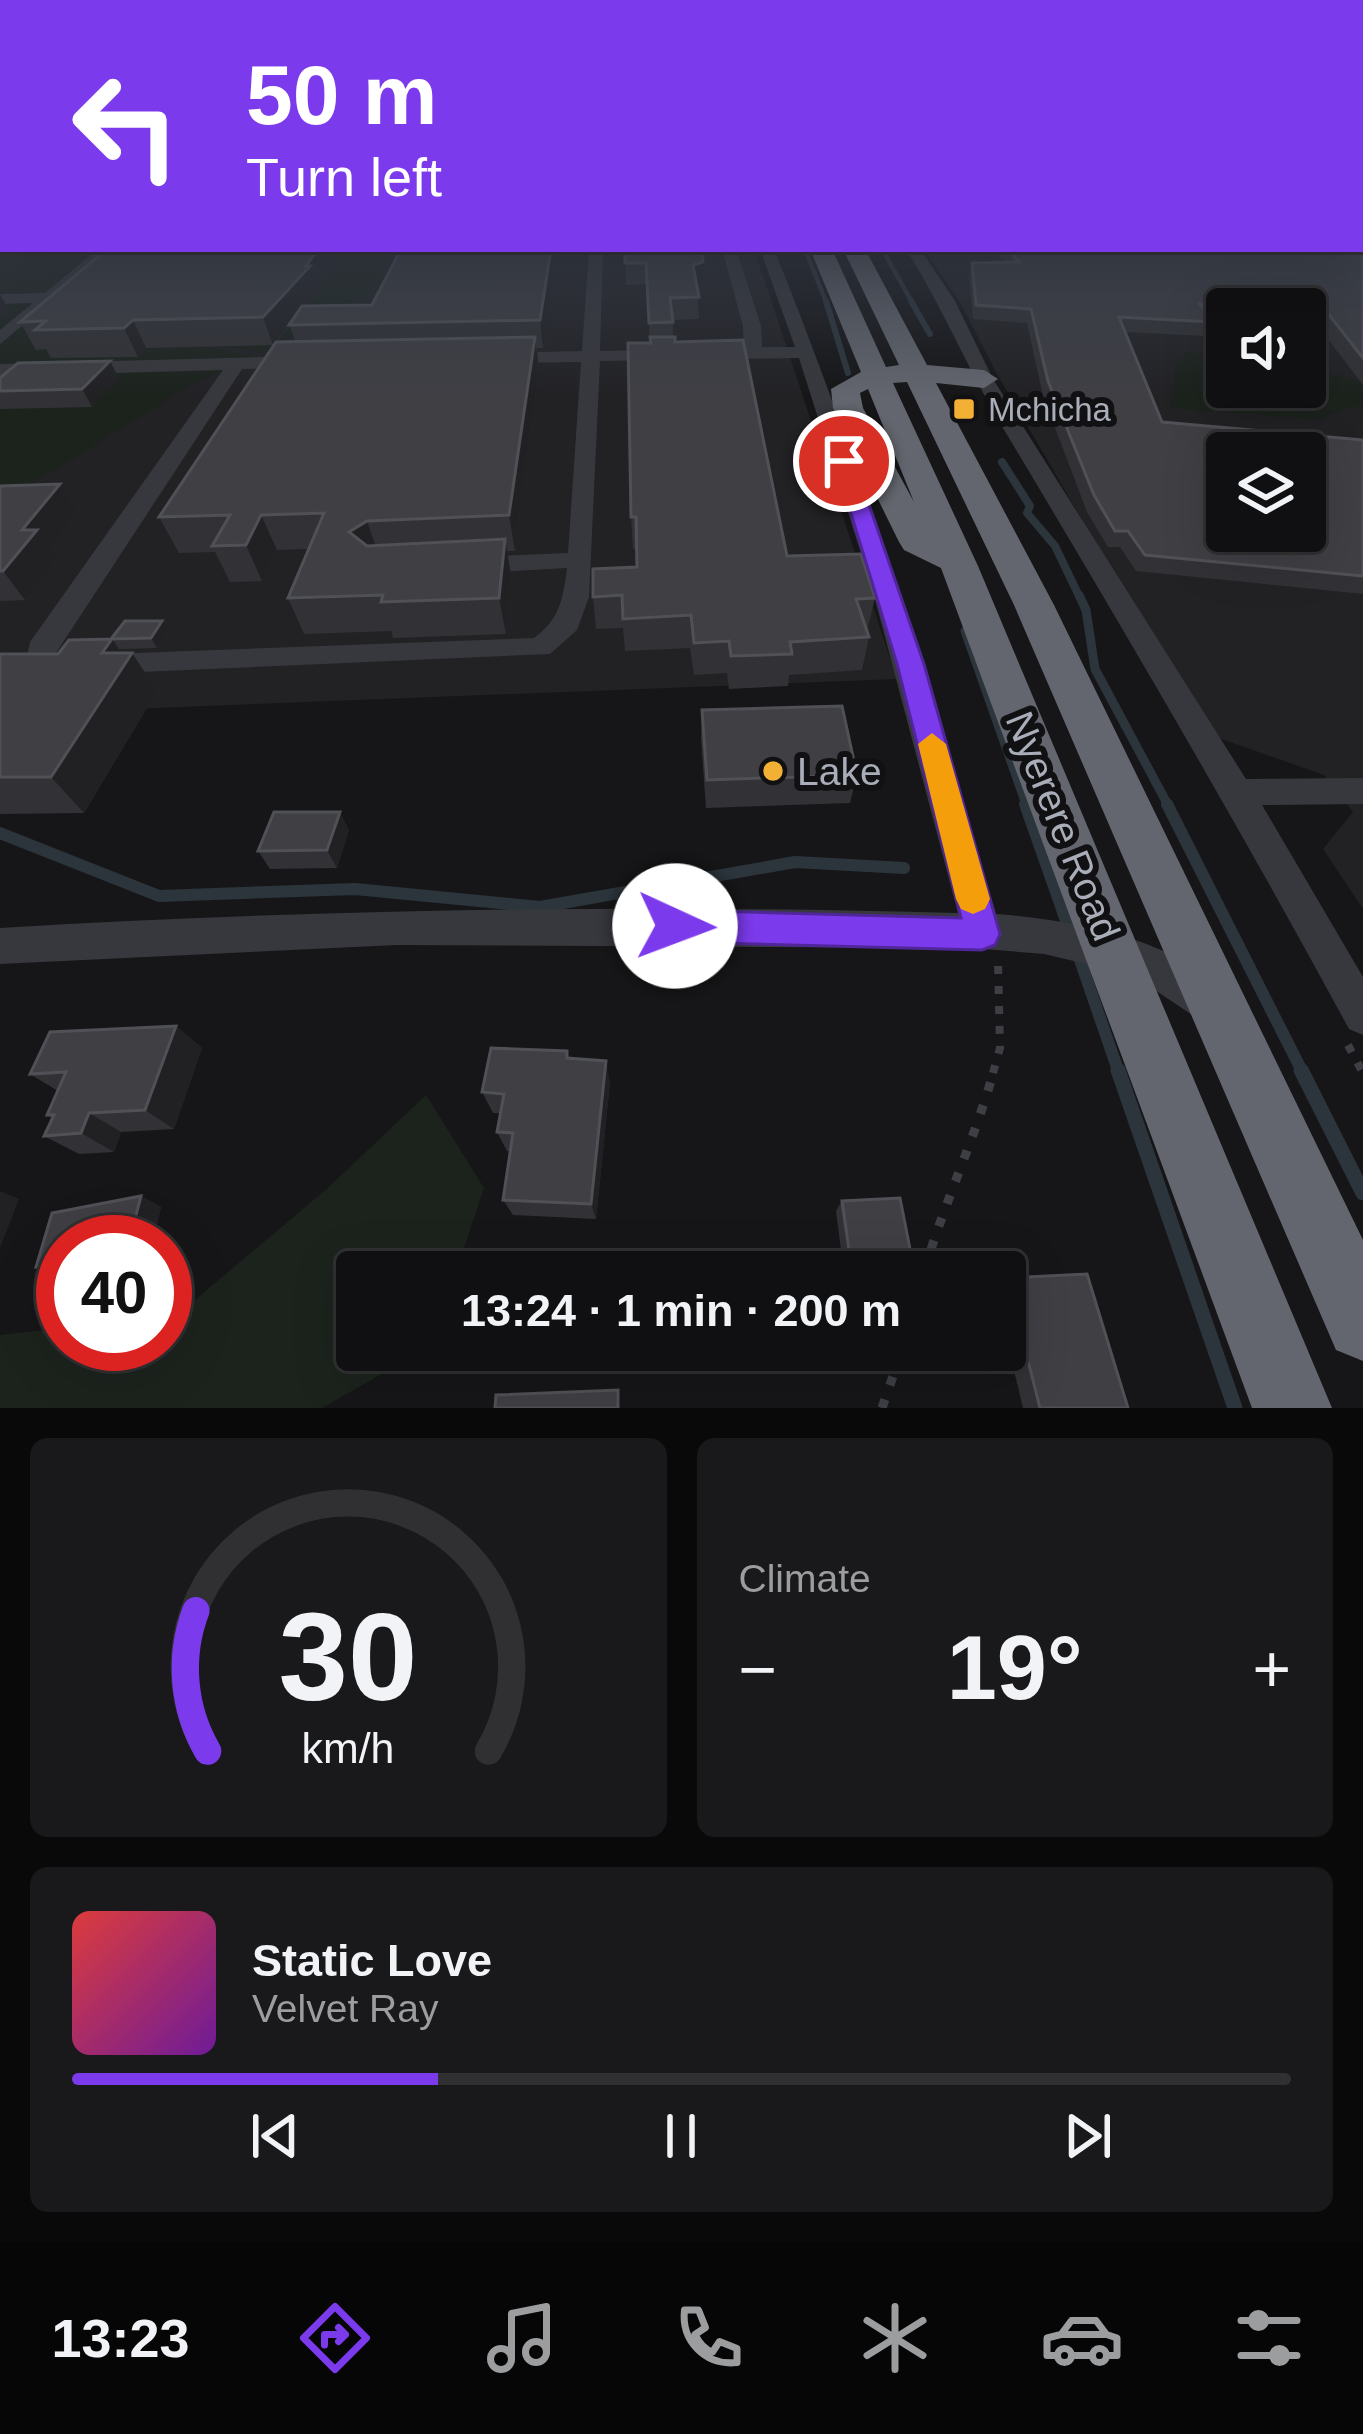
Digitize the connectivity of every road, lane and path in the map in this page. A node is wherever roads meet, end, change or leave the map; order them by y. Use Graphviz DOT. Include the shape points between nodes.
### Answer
graph roads {
  1 [pos="87,266"];
  2 [pos="595,266"];
  3 [pos="734,266"];
  4 [pos="774,266"];
  5 [pos="831,266"];
  6 [pos="860,266"];
  7 [pos="924,266"];
  8 [pos="0,298"];
  9 [pos="49,298"];
  10 [pos="0,339"];
  11 [pos="753,351"];
  12 [pos="808,352"];
  13 [pos="589,356"];
  14 [pos="471,358"];
  15 [pos="330,362"];
  16 [pos="236,364"];
  17 [pos="0,370"];
  18 [pos="899,375"];
  19 [pos="984,380"];
  20 [pos="580,560"];
  21 [pos="446,566"];
  22 [pos="1363,791"];
  23 [pos="1237,792"];
  24 [pos="990,934"];
  25 [pos="0,946"];
  26 [pos="1113,952"];
  27 [pos="1363,1015"];
  28 [pos="1231,1030"];
  29 [pos="930,1251"];
  30 [pos="1363,1323"];
  31 [pos="895,1371"];
  32 [pos="882,1408"];
  33 [pos="1292,1408"];
  1 -- 9 [label="street"];
  2 -- 13 [label="street"];
  3 -- 11 [label="street"];
  4 -- 12 [label="street"];
  5 -- 18 [label="highway, Nyerere Road"];
  6 -- 18 [label="highway, Nyerere Road"];
  7 -- 19 [label="street"];
  8 -- 9 [label="street"];
  9 -- 10 [label="street"];
  11 -- 12 [label="street"];
  11 -- 13 [label="street"];
  12 -- 24 [label="street"];
  13 -- 14 [label="street"];
  13 -- 20 [label="street"];
  15 -- 16 [label="street"];
  16 -- 17 [label="street"];
  16 -- 20 [label="street" via="40,649 40,662 540,647 574,615"];
  18 -- 19 [label="highway"];
  18 -- 26 [label="highway, Nyerere Road" via="959,566"];
  18 -- 28 [label="highway, Nyerere Road" via="1034,605"];
  19 -- 23 [label="street"];
  20 -- 21 [label="street"];
  22 -- 23 [label="street"];
  23 -- 27 [label="street"];
  24 -- 25 [label="street" via="675,926 189,933"];
  24 -- 26 [label="street"];
  24 -- 29 [label="path" via="1000,1048"];
  26 -- 28 [label="street" via="1169,974"];
  26 -- 33 [label="highway, Nyerere Road"];
  28 -- 30 [label="highway, Nyerere Road"];
  31 -- 32 [label="path"];
}
